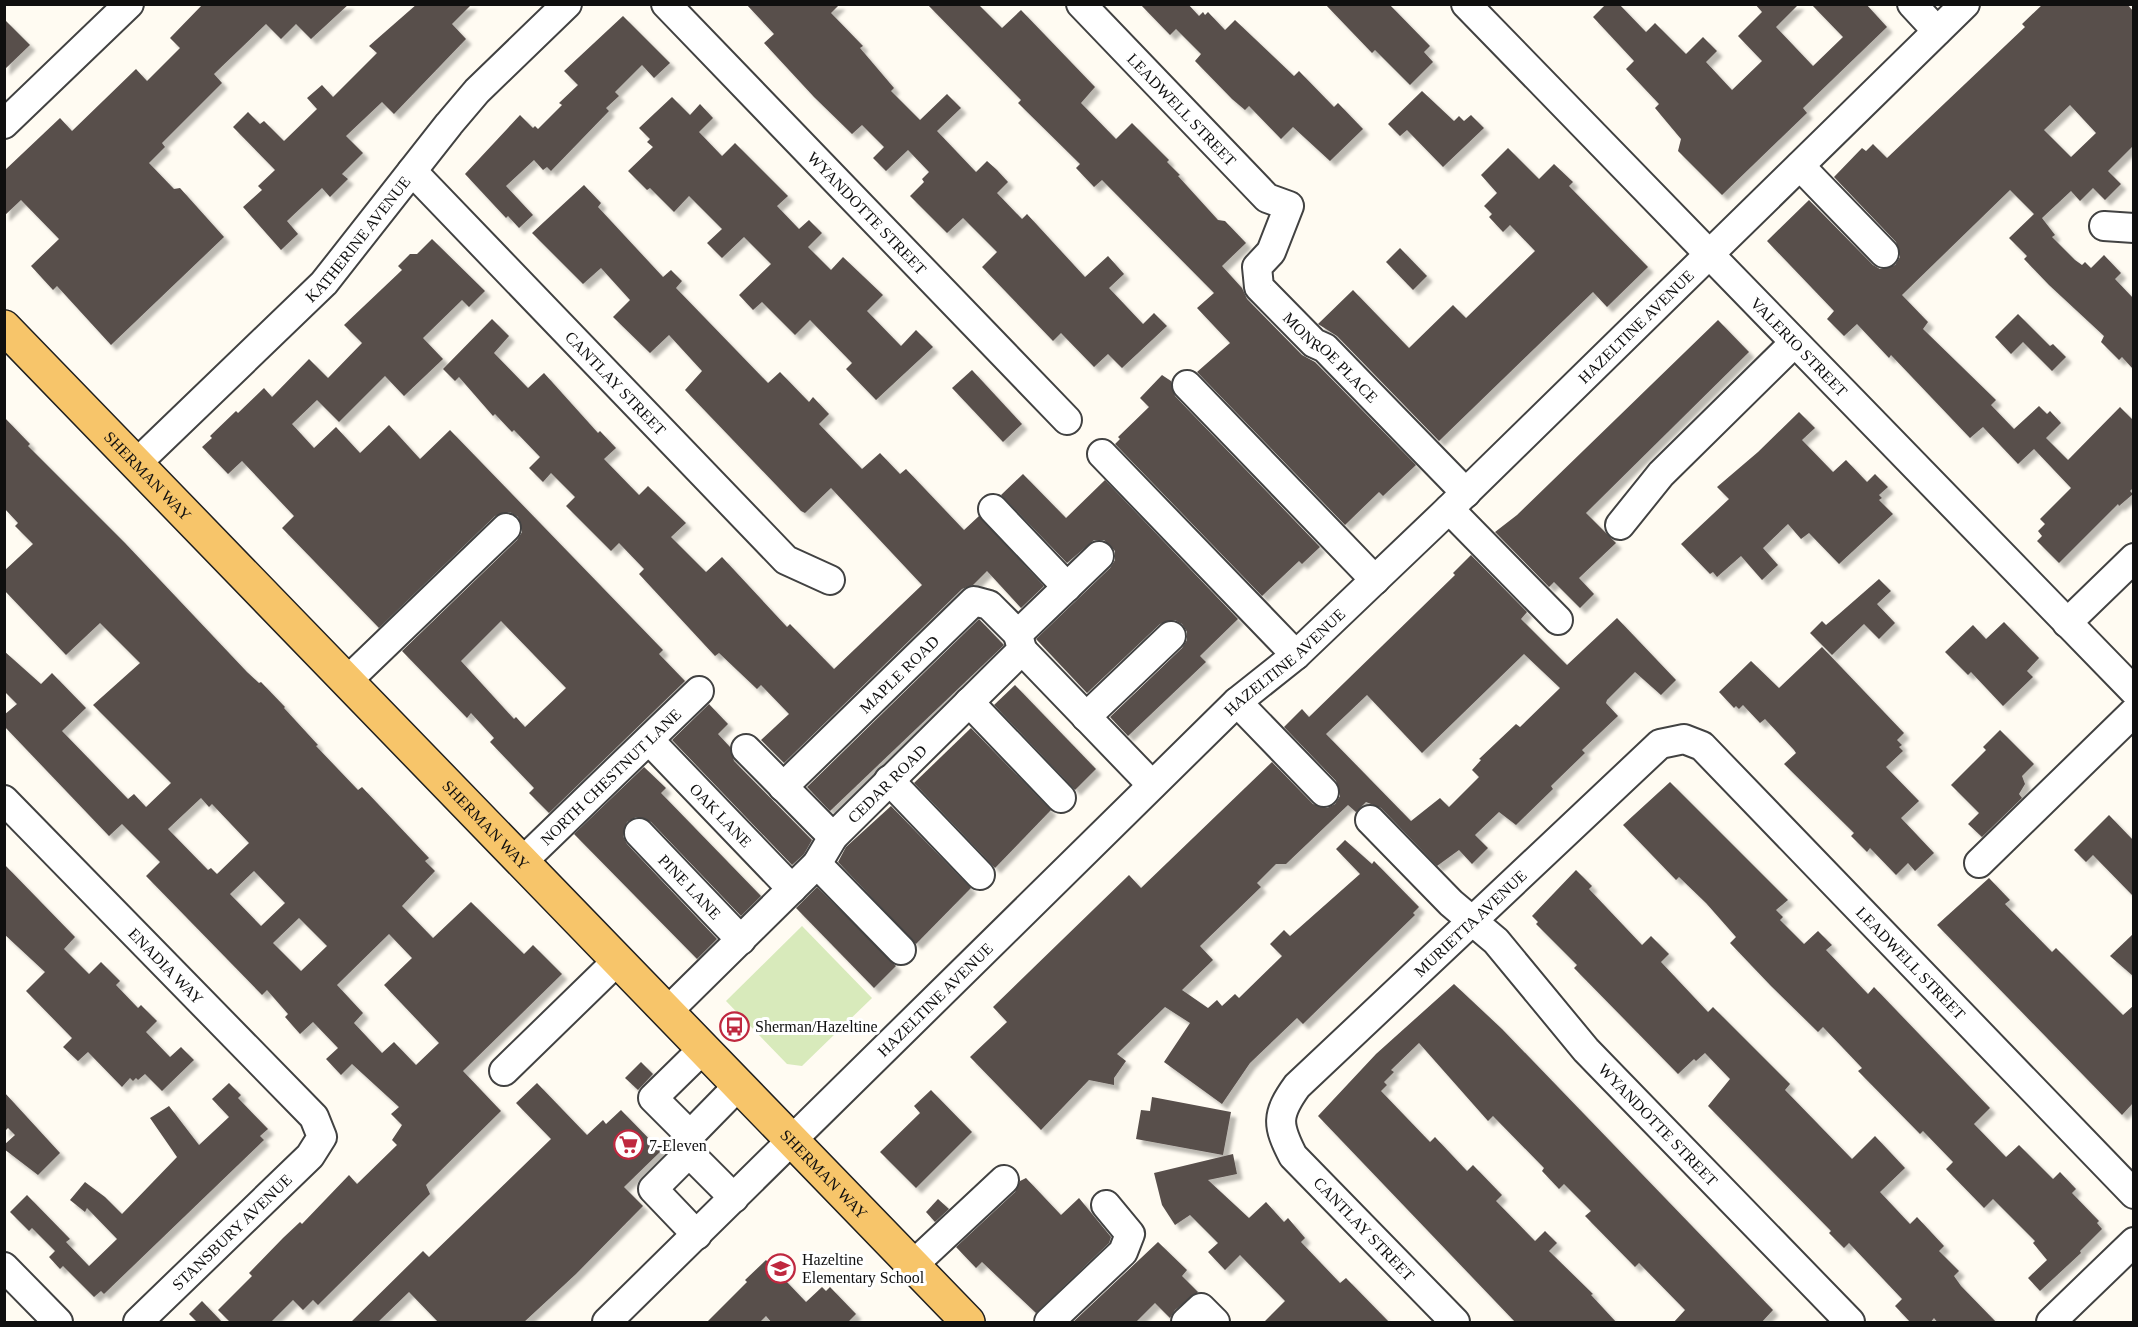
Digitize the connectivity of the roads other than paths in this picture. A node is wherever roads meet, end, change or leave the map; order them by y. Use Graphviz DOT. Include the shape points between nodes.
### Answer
graph roads {
  1 [pos="129,4"];
  2 [pos="567,4"];
  3 [pos="666,4"];
  4 [pos="1081,4"];
  5 [pos="1466,4"];
  6 [pos="1912,4"];
  7 [pos="1965,4"];
  8 [pos="1938,31"];
  9 [pos="4,124"];
  10 [pos="1800,166"];
  11 [pos="412,171"];
  12 [pos="1289,206"];
  13 [pos="2104,226"];
  14 [pos="2133,228"];
  15 [pos="1884,253"];
  16 [pos="1710,254"];
  17 [pos="4,327"];
  18 [pos="1794,343"];
  19 [pos="1187,385"];
  20 [pos="1067,420"];
  21 [pos="1102,454"];
  22 [pos="137,463"];
  23 [pos="1458,501"];
  24 [pos="993,509"];
  25 [pos="1620,525"];
  26 [pos="506,528"];
  27 [pos="1099,556"];
  28 [pos="2133,558"];
  29 [pos="830,580"];
  30 [pos="1375,580"];
  31 [pos="1067,586"];
  32 [pos="1557,620"];
  33 [pos="2067,623"];
  34 [pos="1171,636"];
  35 [pos="1020,642"];
  36 [pos="1296,655"];
  37 [pos="347,681"];
  38 [pos="699,691"];
  39 [pos="2133,691"];
  40 [pos="969,702"];
  41 [pos="1237,702"];
  42 [pos="2133,712"];
  43 [pos="1086,717"];
  44 [pos="1684,739"];
  45 [pos="649,740"];
  46 [pos="746,749"];
  47 [pos="889,780"];
  48 [pos="1152,785"];
  49 [pos="783,786"];
  50 [pos="1324,792"];
  51 [pos="1061,798"];
  52 [pos="4,800"];
  53 [pos="1370,820"];
  54 [pos="639,833"];
  55 [pos="833,837"];
  56 [pos="522,862"];
  57 [pos="1979,863"];
  58 [pos="817,864"];
  59 [pos="980,875"];
  60 [pos="792,889"];
  61 [pos="1473,921"];
  62 [pos="741,940"];
  63 [pos="901,950"];
  64 [pos="617,961"];
  65 [pos="667,1012"];
  66 [pos="703,1049"];
  67 [pos="504,1071"];
  68 [pos="739,1085"];
  69 [pos="1280,1131"];
  70 [pos="322,1137"];
  71 [pos="793,1139"];
  72 [pos="689,1144"];
  73 [pos="1004,1180"];
  74 [pos="2133,1194"];
  75 [pos="734,1198"];
  76 [pos="1106,1205"];
  77 [pos="696,1235"];
  78 [pos="2133,1242"];
  79 [pos="913,1265"];
  80 [pos="4,1267"];
  81 [pos="58,1323"];
  82 [pos="138,1323"];
  83 [pos="607,1323"];
  84 [pos="968,1323"];
  85 [pos="1048,1323"];
  86 [pos="1186,1323"];
  87 [pos="1215,1323"];
  88 [pos="1455,1323"];
  89 [pos="1850,1323"];
  90 [pos="2051,1323"];
  1 -- 9 [label="street"];
  2 -- 11 [label="street, KATHERINE AVENUE" via="477,92"];
  3 -- 20 [label="street, WYANDOTTE STREET"];
  4 -- 12 [label="street, LEADWELL STREET" via="1267,198"];
  5 -- 16 [label="street, VALERIO STREET"];
  6 -- 8 [label="street"];
  7 -- 8 [label="street, HAZELTINE AVENUE"];
  8 -- 10 [label="street, HAZELTINE AVENUE"];
  10 -- 15 [label="street"];
  10 -- 16 [label="street, HAZELTINE AVENUE"];
  11 -- 22 [label="street, KATHERINE AVENUE" via="324,283"];
  11 -- 29 [label="street, CANTLAY STREET" via="786,560"];
  12 -- 23 [label="street, MONROE PLACE" via="1271,252 1257,267 1259,287 1314,343 1325,348"];
  13 -- 14 [label="street"];
  16 -- 18 [label="street, VALERIO STREET"];
  16 -- 23 [label="street, HAZELTINE AVENUE"];
  17 -- 22 [label="main road, SHERMAN WAY"];
  18 -- 25 [label="street" via="1660,474"];
  18 -- 33 [label="street, VALERIO STREET"];
  19 -- 30 [label="street"];
  21 -- 36 [label="street"];
  22 -- 37 [label="main road, SHERMAN WAY"];
  23 -- 30 [label="street, HAZELTINE AVENUE"];
  23 -- 32 [label="street, MONROE PLACE"];
  24 -- 31 [label="street"];
  26 -- 37 [label="street"];
  27 -- 31 [label="street, CEDAR ROAD"];
  28 -- 33 [label="street"];
  30 -- 36 [label="street, HAZELTINE AVENUE"];
  31 -- 35 [label="street, CEDAR ROAD"];
  33 -- 39 [label="street, VALERIO STREET"];
  34 -- 43 [label="street"];
  35 -- 40 [label="street, CEDAR ROAD"];
  35 -- 43 [label="street, MAPLE ROAD"];
  35 -- 49 [label="street, MAPLE ROAD" via="989,605 974,601"];
  36 -- 41 [label="street, HAZELTINE AVENUE"];
  37 -- 56 [label="main road, SHERMAN WAY"];
  38 -- 45 [label="street, NORTH CHESTNUT LANE"];
  40 -- 47 [label="street, CEDAR ROAD"];
  40 -- 51 [label="street"];
  41 -- 48 [label="street, HAZELTINE AVENUE"];
  41 -- 50 [label="street"];
  42 -- 57 [label="street"];
  43 -- 48 [label="street, MAPLE ROAD"];
  44 -- 61 [label="street, MURIETTA AVENUE" via="1660,744"];
  44 -- 74 [label="street, LEADWELL STREET" via="1702,746"];
  45 -- 56 [label="street, NORTH CHESTNUT LANE"];
  45 -- 60 [label="street, OAK LANE"];
  46 -- 49 [label="street"];
  47 -- 55 [label="street, CEDAR ROAD"];
  47 -- 59 [label="street"];
  48 -- 71 [label="street, HAZELTINE AVENUE"];
  49 -- 55 [label="street"];
  52 -- 70 [label="street, ENADIA WAY" via="314,1118"];
  53 -- 61 [label="street, WYANDOTTE STREET" via="1450,903"];
  54 -- 62 [label="street, PINE LANE"];
  55 -- 58 [label="street, CEDAR ROAD"];
  56 -- 64 [label="main road, SHERMAN WAY"];
  58 -- 60 [label="street, CEDAR ROAD"];
  58 -- 63 [label="street"];
  60 -- 62 [label="street, CEDAR ROAD"];
  61 -- 69 [label="street, MURIETTA AVENUE" via="1297,1086 1283,1106"];
  61 -- 89 [label="street, WYANDOTTE STREET" via="1496,941 1586,1050"];
  62 -- 65 [label="street, CEDAR ROAD"];
  64 -- 65 [label="main road, SHERMAN WAY"];
  64 -- 67 [label="street"];
  65 -- 66 [label="main road, SHERMAN WAY"];
  66 -- 68 [label="main road, SHERMAN WAY"];
  66 -- 72 [label="street" via="653,1098"];
  68 -- 71 [label="main road, SHERMAN WAY"];
  68 -- 72 [label="street"];
  69 -- 88 [label="street, CANTLAY STREET" via="1293,1156"];
  70 -- 82 [label="street, STANSBURY AVENUE" via="310,1156"];
  71 -- 75 [label="street, HAZELTINE AVENUE"];
  71 -- 79 [label="main road, SHERMAN WAY"];
  72 -- 75 [label="street"];
  72 -- 77 [label="street" via="653,1189"];
  73 -- 79 [label="street"];
  75 -- 77 [label="street, HAZELTINE AVENUE"];
  76 -- 85 [label="street" via="1130,1234 1129,1243"];
  77 -- 83 [label="street, HAZELTINE AVENUE"];
  78 -- 90 [label="street"];
  79 -- 84 [label="main road, SHERMAN WAY"];
  80 -- 81 [label="street"];
  86 -- 87 [label="street" via="1201,1308"];
}
